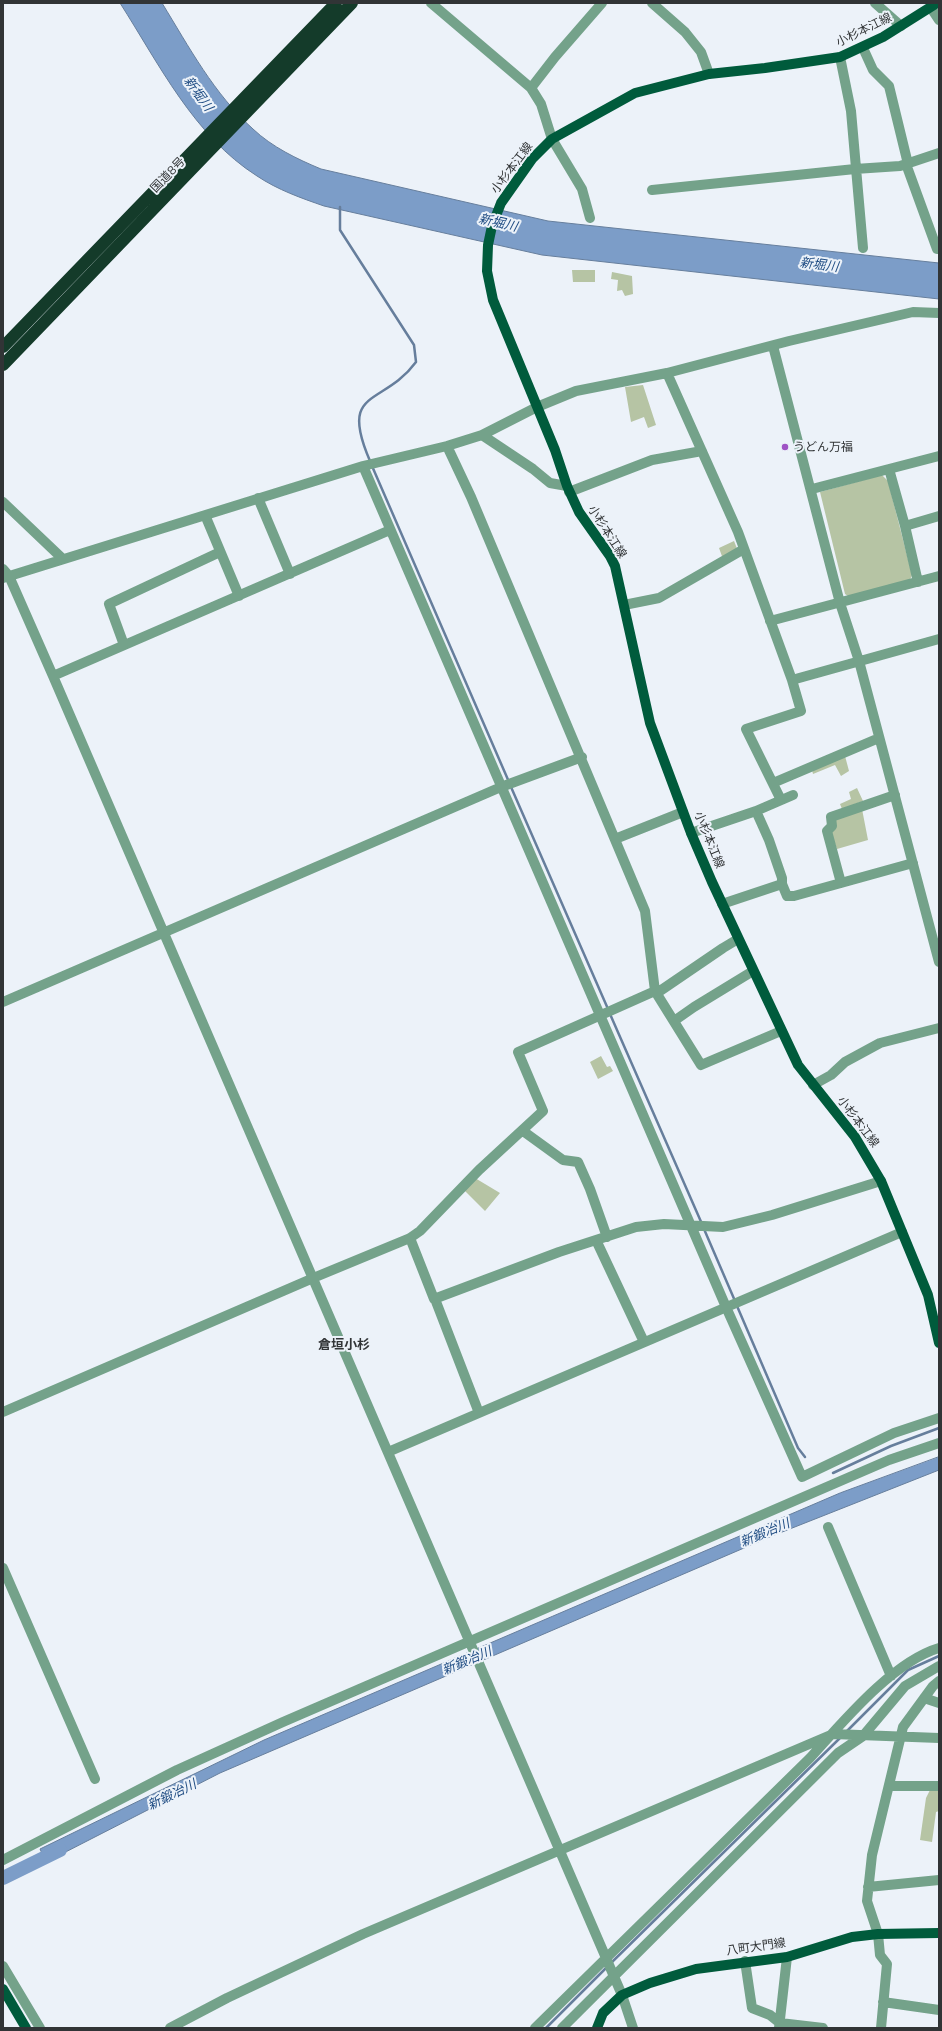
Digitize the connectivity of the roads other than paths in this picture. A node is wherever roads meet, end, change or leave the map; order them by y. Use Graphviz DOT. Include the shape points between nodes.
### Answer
graph roads {
  1 [pos="336,3"];
  2 [pos="352,3"];
  3 [pos="431,3"];
  4 [pos="602,3"];
  5 [pos="652,3"];
  6 [pos="875,3"];
  7 [pos="934,5"];
  8 [pos="939,20"];
  9 [pos="901,26"];
  10 [pos="864,48"];
  11 [pos="840,57"];
  12 [pos="709,74"];
  13 [pos="531,88"];
  14 [pos="257,93"];
  15 [pos="552,139"];
  16 [pos="939,153"];
  17 [pos="199,154"];
  18 [pos="907,164"];
  19 [pos="856,169"];
  20 [pos="652,190"];
  21 [pos="590,218"];
  22 [pos="863,248"];
  23 [pos="937,249"];
  24 [pos="939,313"];
  25 [pos="774,346"];
  26 [pos="3,348"];
  27 [pos="3,365"];
  28 [pos="667,372"];
  29 [pos="537,407"];
  30 [pos="482,435"];
  31 [pos="447,446"];
  32 [pos="702,451"];
  33 [pos="939,456"];
  34 [pos="363,466"];
  35 [pos="889,469"];
  36 [pos="568,489"];
  37 [pos="812,489"];
  38 [pos="258,498"];
  39 [pos="3,502"];
  40 [pos="205,515"];
  41 [pos="939,516"];
  42 [pos="905,526"];
  43 [pos="390,530"];
  44 [pos="744,549"];
  45 [pos="220,552"];
  46 [pos="63,559"];
  47 [pos="5,574"];
  48 [pos="290,574"];
  49 [pos="939,576"];
  50 [pos="918,582"];
  51 [pos="239,596"];
  52 [pos="840,603"];
  53 [pos="624,605"];
  54 [pos="770,621"];
  55 [pos="939,639"];
  56 [pos="124,644"];
  57 [pos="859,661"];
  58 [pos="53,676"];
  59 [pos="792,680"];
  60 [pos="879,738"];
  61 [pos="582,757"];
  62 [pos="773,783"];
  63 [pos="501,787"];
  64 [pos="793,795"];
  65 [pos="895,796"];
  66 [pos="781,800"];
  67 [pos="756,811"];
  68 [pos="683,812"];
  69 [pos="691,833"];
  70 [pos="615,839"];
  71 [pos="913,863"];
  72 [pos="782,884"];
  73 [pos="841,884"];
  74 [pos="722,904"];
  75 [pos="164,933"];
  76 [pos="738,939"];
  77 [pos="939,962"];
  78 [pos="753,971"];
  79 [pos="656,992"];
  80 [pos="3,1002"];
  81 [pos="600,1016"];
  82 [pos="674,1022"];
  83 [pos="939,1028"];
  84 [pos="781,1031"];
  85 [pos="813,1085"];
  86 [pos="522,1131"];
  87 [pos="881,1181"];
  88 [pos="692,1226"];
  89 [pos="902,1232"];
  90 [pos="607,1236"];
  91 [pos="410,1238"];
  92 [pos="596,1240"];
  93 [pos="313,1278"];
  94 [pos="435,1299"];
  95 [pos="726,1307"];
  96 [pos="644,1342"];
  97 [pos="939,1343"];
  98 [pos="3,1412"];
  99 [pos="479,1413"];
  100 [pos="939,1418"];
  101 [pos="939,1443"];
  102 [pos="388,1452"];
  103 [pos="828,1527"];
  104 [pos="3,1568"];
  105 [pos="471,1644"];
  106 [pos="939,1648"];
  107 [pos="939,1666"];
  108 [pos="891,1676"];
  109 [pos="939,1681"];
  110 [pos="924,1698"];
  111 [pos="939,1703"];
  112 [pos="833,1734"];
  113 [pos="863,1736"];
  114 [pos="901,1737"];
  115 [pos="939,1738"];
  116 [pos="95,1779"];
  117 [pos="889,1786"];
  118 [pos="939,1786"];
  119 [pos="560,1850"];
  120 [pos="3,1860"];
  121 [pos="939,1880"];
  122 [pos="868,1887"];
  123 [pos="939,1933"];
  124 [pos="878,1934"];
  125 [pos="787,1957"];
  126 [pos="606,1958"];
  127 [pos="745,1962"];
  128 [pos="3,1966"];
  129 [pos="613,1976"];
  130 [pos="3,1989"];
  131 [pos="622,1995"];
  132 [pos="883,2002"];
  133 [pos="939,2010"];
  134 [pos="780,2026"];
  135 [pos="26,2028"];
  136 [pos="40,2028"];
  137 [pos="170,2028"];
  138 [pos="535,2028"];
  139 [pos="562,2028"];
  140 [pos="597,2028"];
  141 [pos="633,2028"];
  142 [pos="823,2028"];
  143 [pos="881,2028"];
  1 -- 14 [label="highway, 国道8号"];
  2 -- 14 [label="highway, 国道8号"];
  3 -- 13 [label="street"];
  4 -- 13 [label="street"];
  5 -- 12 [label="street" via="685,32 701,52"];
  6 -- 9 [label="street"];
  7 -- 8 [label="street"];
  7 -- 9 [label="main road, 小杉本江線"];
  9 -- 10 [label="main road, 小杉本江線"];
  10 -- 11 [label="main road, 小杉本江線"];
  10 -- 18 [label="street" via="873,70 889,86"];
  11 -- 12 [label="main road, 小杉本江線"];
  11 -- 19 [label="street" via="851,111"];
  12 -- 15 [label="main road, 小杉本江線" via="635,93"];
  13 -- 15 [label="street" via="541,104"];
  14 -- 17 [label="highway, 国道8号"];
  15 -- 21 [label="street" via="582,189"];
  15 -- 29 [label="main road, 小杉本江線" via="532,160 499,208 488,245 488,271 494,300"];
  16 -- 18 [label="street"];
  17 -- 26 [label="highway, 国道8号"];
  17 -- 27 [label="highway, 国道8号"];
  18 -- 19 [label="street"];
  18 -- 23 [label="street"];
  19 -- 20 [label="street"];
  19 -- 22 [label="street"];
  24 -- 25 [label="street" via="913,312"];
  25 -- 28 [label="street"];
  25 -- 37 [label="street"];
  28 -- 29 [label="street" via="576,391"];
  28 -- 32 [label="street"];
  29 -- 30 [label="street"];
  29 -- 36 [label="main road, 小杉本江線"];
  30 -- 31 [label="street"];
  30 -- 36 [label="street" via="550,483"];
  31 -- 34 [label="street"];
  31 -- 61 [label="street"];
  32 -- 36 [label="street" via="652,460"];
  32 -- 44 [label="street"];
  33 -- 35 [label="street"];
  34 -- 38 [label="street"];
  34 -- 43 [label="street"];
  35 -- 37 [label="street"];
  35 -- 42 [label="street"];
  36 -- 53 [label="main road, 小杉本江線" via="578,512 610,556 618,574"];
  37 -- 52 [label="street"];
  38 -- 40 [label="street"];
  38 -- 48 [label="street"];
  39 -- 46 [label="street"];
  40 -- 45 [label="street"];
  40 -- 46 [label="street"];
  41 -- 42 [label="street"];
  42 -- 50 [label="street"];
  43 -- 48 [label="street"];
  43 -- 63 [label="street"];
  44 -- 53 [label="street" via="658,598"];
  44 -- 54 [label="street"];
  45 -- 51 [label="street"];
  45 -- 56 [label="street" via="109,604"];
  46 -- 47 [label="street"];
  47 -- 58 [label="street"];
  48 -- 51 [label="street"];
  49 -- 50 [label="street"];
  50 -- 52 [label="street"];
  51 -- 56 [label="street"];
  52 -- 54 [label="street"];
  52 -- 57 [label="street"];
  53 -- 68 [label="main road, 小杉本江線" via="650,723"];
  54 -- 59 [label="street"];
  55 -- 57 [label="street"];
  56 -- 58 [label="street"];
  57 -- 59 [label="street"];
  57 -- 60 [label="street"];
  58 -- 75 [label="street"];
  59 -- 62 [label="street" via="801,711 746,729"];
  60 -- 62 [label="street"];
  60 -- 65 [label="street"];
  61 -- 63 [label="street"];
  61 -- 70 [label="street"];
  62 -- 66 [label="street"];
  63 -- 75 [label="street"];
  63 -- 81 [label="street"];
  64 -- 66 [label="street"];
  65 -- 71 [label="street"];
  65 -- 73 [label="street" via="831,817 832,826 827,831"];
  66 -- 67 [label="street"];
  67 -- 69 [label="street"];
  67 -- 72 [label="street" via="769,840"];
  68 -- 69 [label="main road, 小杉本江線"];
  68 -- 70 [label="street"];
  69 -- 74 [label="main road, 小杉本江線"];
  70 -- 79 [label="street" via="645,911"];
  71 -- 73 [label="street"];
  71 -- 77 [label="street"];
  72 -- 73 [label="street" via="787,896 794,896"];
  72 -- 74 [label="street"];
  74 -- 76 [label="main road, 小杉本江線"];
  75 -- 80 [label="street"];
  75 -- 93 [label="street"];
  76 -- 78 [label="main road, 小杉本江線"];
  76 -- 79 [label="street"];
  78 -- 82 [label="street"];
  78 -- 84 [label="main road, 小杉本江線"];
  79 -- 81 [label="street"];
  79 -- 82 [label="street"];
  81 -- 86 [label="street" via="518,1052 543,1111"];
  81 -- 88 [label="street"];
  82 -- 84 [label="street" via="701,1065"];
  83 -- 85 [label="street" via="880,1043 845,1062 831,1075"];
  84 -- 85 [label="main road, 小杉本江線" via="798,1065"];
  85 -- 87 [label="main road, 小杉本江線" via="854,1137"];
  86 -- 90 [label="street" via="563,1160 578,1162"];
  86 -- 91 [label="street"];
  87 -- 88 [label="street" via="772,1215 722,1227"];
  87 -- 89 [label="main road, 小杉本江線"];
  88 -- 90 [label="street" via="664,1224 636,1227"];
  88 -- 95 [label="street"];
  89 -- 95 [label="street"];
  89 -- 97 [label="main road, 小杉本江線" via="928,1295"];
  90 -- 92 [label="street"];
  91 -- 93 [label="street"];
  91 -- 94 [label="street"];
  92 -- 94 [label="street"];
  92 -- 96 [label="street"];
  93 -- 98 [label="street"];
  93 -- 102 [label="street"];
  94 -- 99 [label="street"];
  95 -- 96 [label="street"];
  95 -- 100 [label="street" via="802,1476 894,1433"];
  96 -- 99 [label="street"];
  99 -- 102 [label="street"];
  101 -- 105 [label="street" via="889,1460"];
  102 -- 105 [label="street"];
  103 -- 108 [label="street"];
  104 -- 116 [label="street"];
  105 -- 119 [label="street"];
  105 -- 120 [label="street" via="177,1770"];
  106 -- 108 [label="street" via="917,1658"];
  107 -- 113 [label="street" via="905,1686"];
  108 -- 112 [label="street"];
  109 -- 110 [label="street"];
  110 -- 111 [label="street"];
  110 -- 114 [label="street" via="903,1727"];
  112 -- 113 [label="street"];
  112 -- 119 [label="street"];
  112 -- 126 [label="street"];
  113 -- 114 [label="street"];
  113 -- 129 [label="street" via="838,1753"];
  114 -- 115 [label="street"];
  114 -- 117 [label="street"];
  117 -- 118 [label="street"];
  117 -- 122 [label="street" via="872,1855"];
  119 -- 126 [label="street"];
  119 -- 137 [label="street" via="363,1934 227,1998"];
  121 -- 122 [label="street"];
  122 -- 124 [label="street" via="867,1901"];
  123 -- 124 [label="main road, 八町大門線"];
  124 -- 125 [label="main road, 八町大門線" via="852,1937"];
  124 -- 132 [label="street" via="880,1956 886,1964"];
  125 -- 127 [label="main road, 八町大門線"];
  125 -- 134 [label="street"];
  126 -- 129 [label="street"];
  126 -- 138 [label="street"];
  127 -- 131 [label="main road, 八町大門線" via="696,1969 650,1983"];
  127 -- 134 [label="street" via="752,2008 770,2015"];
  128 -- 136 [label="street"];
  129 -- 131 [label="street"];
  129 -- 139 [label="street"];
  130 -- 135 [label="main road"];
  131 -- 140 [label="main road, 八町大門線" via="603,2014"];
  131 -- 141 [label="street"];
  132 -- 133 [label="street"];
  132 -- 143 [label="street"];
  134 -- 142 [label="street"];
}
